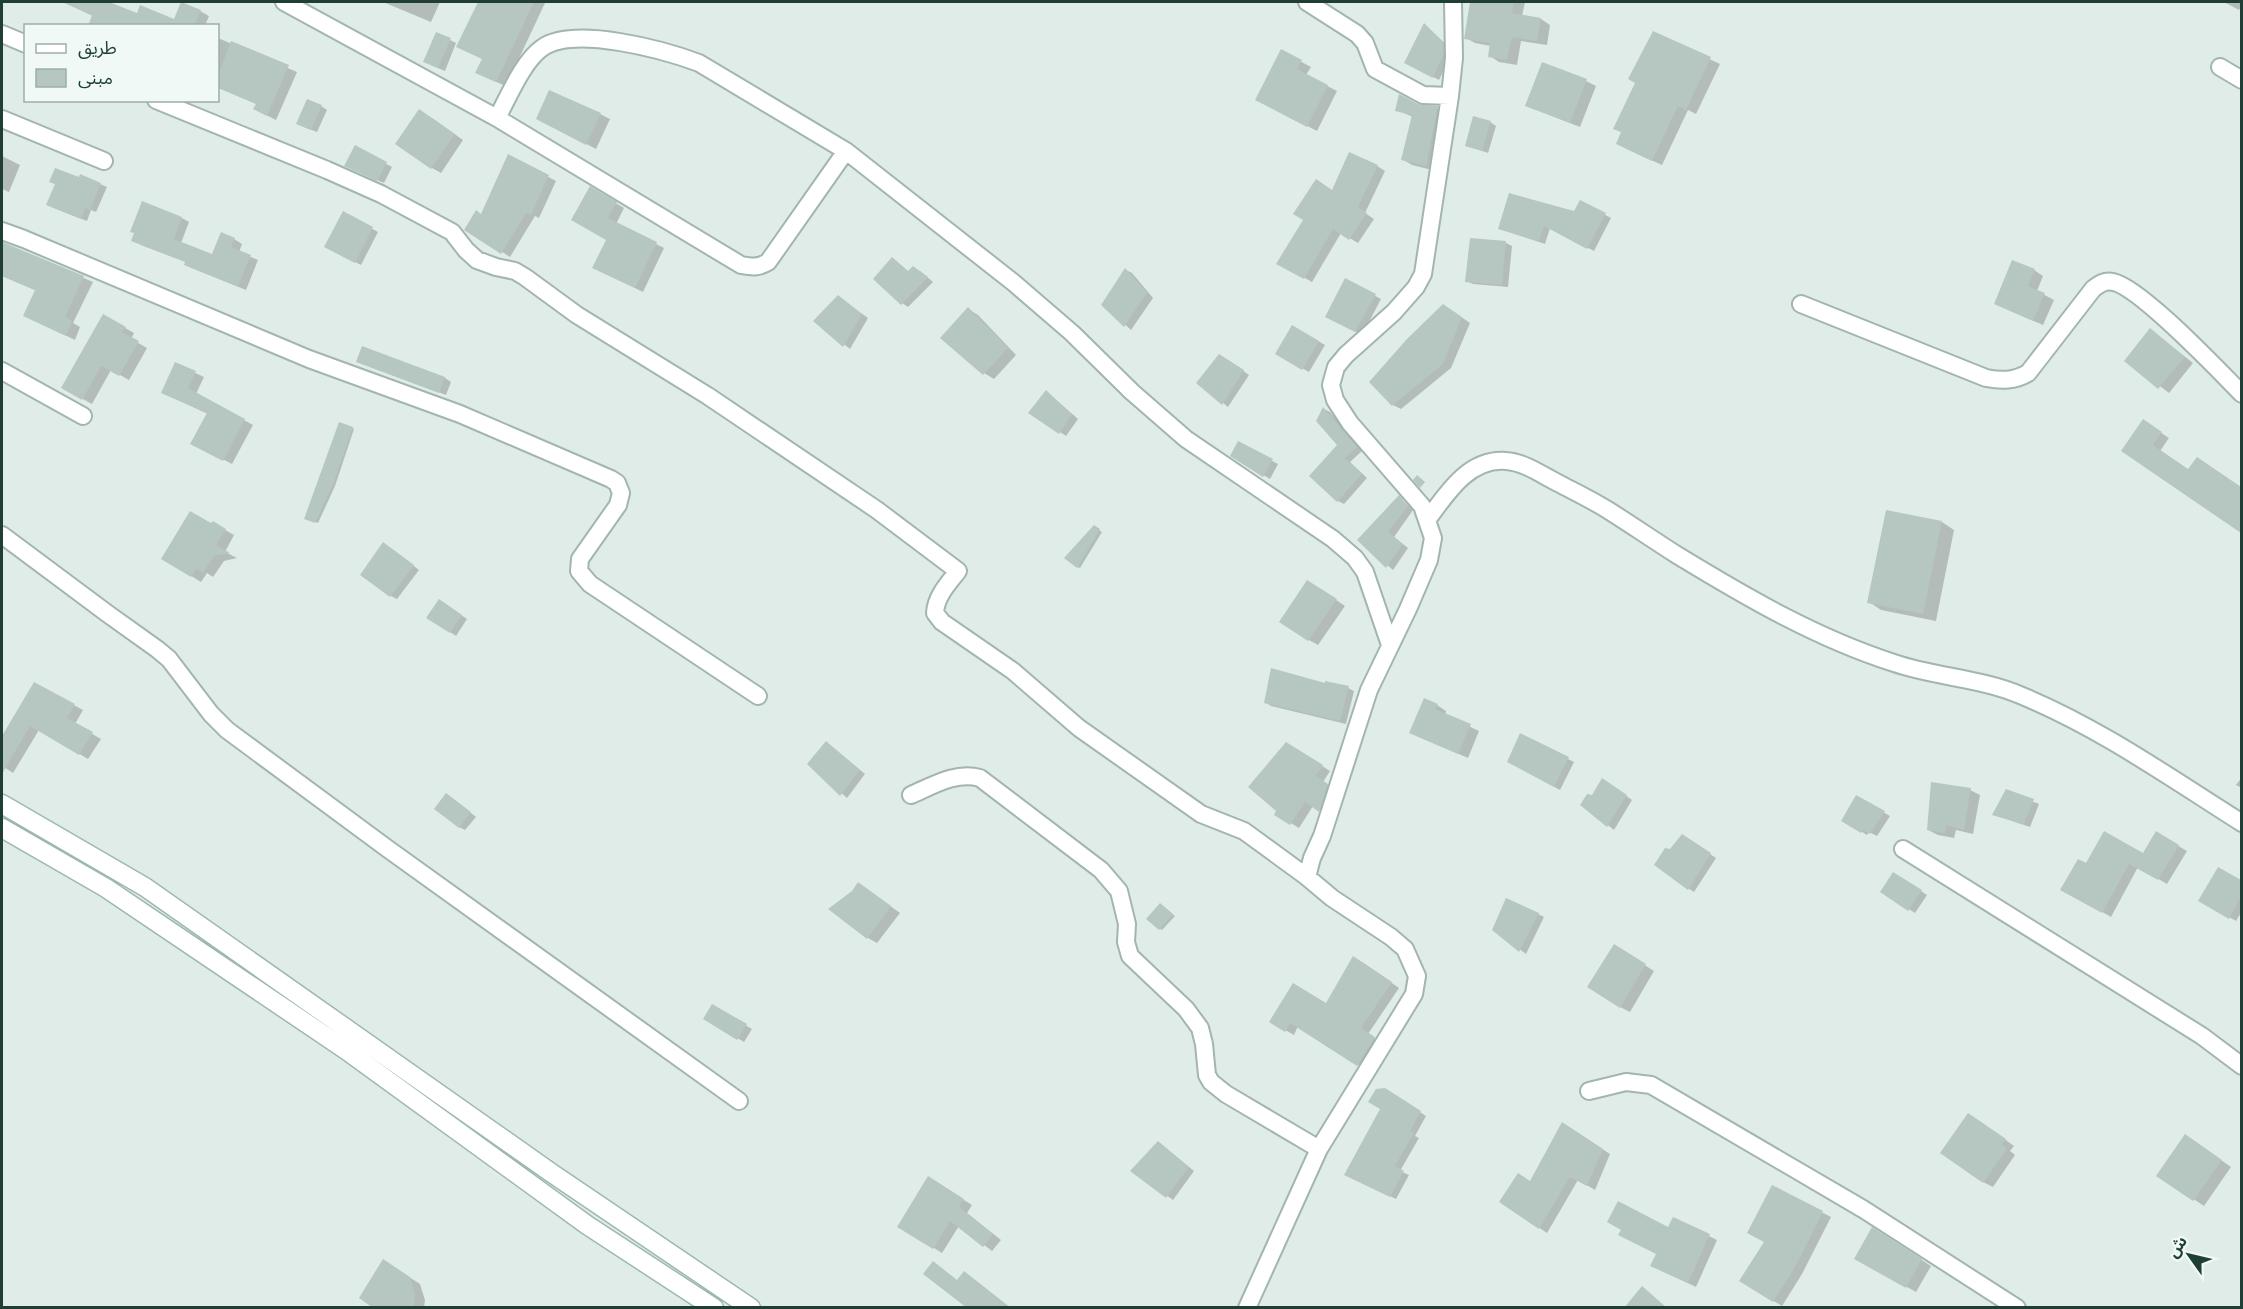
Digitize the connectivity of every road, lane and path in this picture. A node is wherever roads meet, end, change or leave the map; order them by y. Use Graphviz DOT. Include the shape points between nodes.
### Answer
graph roads {
  1 [pos="284,2"];
  2 [pos="1307,2"];
  3 [pos="1453,2"];
  4 [pos="2,34"];
  5 [pos="24,43"];
  6 [pos="2220,67"];
  7 [pos="2241,80"];
  8 [pos="1450,96"];
  9 [pos="161,102"];
  10 [pos="2,118"];
  11 [pos="497,118"];
  12 [pos="846,151"];
  13 [pos="104,161"];
  14 [pos="2,231"];
  15 [pos="1801,304"];
  16 [pos="2,370"];
  17 [pos="2241,394"];
  18 [pos="82,416"];
  19 [pos="1428,519"];
  20 [pos="2,535"];
  21 [pos="1390,645"];
  22 [pos="758,696"];
  23 [pos="910,795"];
  24 [pos="2,804"];
  25 [pos="2241,823"];
  26 [pos="2,828"];
  27 [pos="1903,849"];
  28 [pos="1307,877"];
  29 [pos="2241,1066"];
  30 [pos="1589,1091"];
  31 [pos="739,1101"];
  32 [pos="1319,1149"];
  33 [pos="714,1308"];
  34 [pos="752,1308"];
  35 [pos="1247,1308"];
  36 [pos="2017,1308"];
  1 -- 11 [label="street"];
  2 -- 8 [label="street" via="1357,34 1375,69 1423,95"];
  3 -- 8 [label="street"];
  4 -- 5 [label="street"];
  6 -- 7 [label="street"];
  8 -- 19 [label="street" via="1423,274 1394,312 1346,355 1336,367 1330,385 1350,423 1422,506"];
  9 -- 28 [label="street" via="381,194 452,232 477,260 514,271 877,510 958,571 935,606 942,622 1013,671 1079,728 1201,814 1244,831"];
  10 -- 13 [label="street"];
  11 -- 12 [label="street" via="540,49 554,42 613,41 699,63"];
  11 -- 12 [label="street" via="741,265 751,267 768,262"];
  12 -- 21 [label="street" via="1072,333 1186,439 1333,538 1365,572"];
  14 -- 22 [label="street" via="309,359 460,414 611,479 621,493 618,505 580,559 583,578"];
  15 -- 17 [label="street" via="1986,378 2006,381 2028,373 2093,289 2111,282 2130,290 2172,325"];
  16 -- 18 [label="street"];
  19 -- 21 [label="street" via="1433,538 1429,560"];
  19 -- 25 [label="street" via="1446,493 1469,471 1490,463 1514,462 1609,510 1725,584 1819,635 1895,664 2017,693 2142,758"];
  20 -- 31 [label="street" via="169,659 227,730"];
  21 -- 28 [label="street" via="1369,690"];
  23 -- 32 [label="street" via="957,776 980,778 1101,870 1119,891 1130,956 1200,1028 1211,1082"];
  24 -- 34 [label="main road" via="145,888 553,1174"];
  26 -- 33 [label="main road" via="115,894 346,1050 587,1225"];
  27 -- 29 [label="street" via="2202,1036"];
  28 -- 32 [label="street" via="1405,949 1417,976 1414,994"];
  30 -- 36 [label="street" via="1626,1082 1651,1085 1863,1209"];
  32 -- 35 [label="street"];
}
